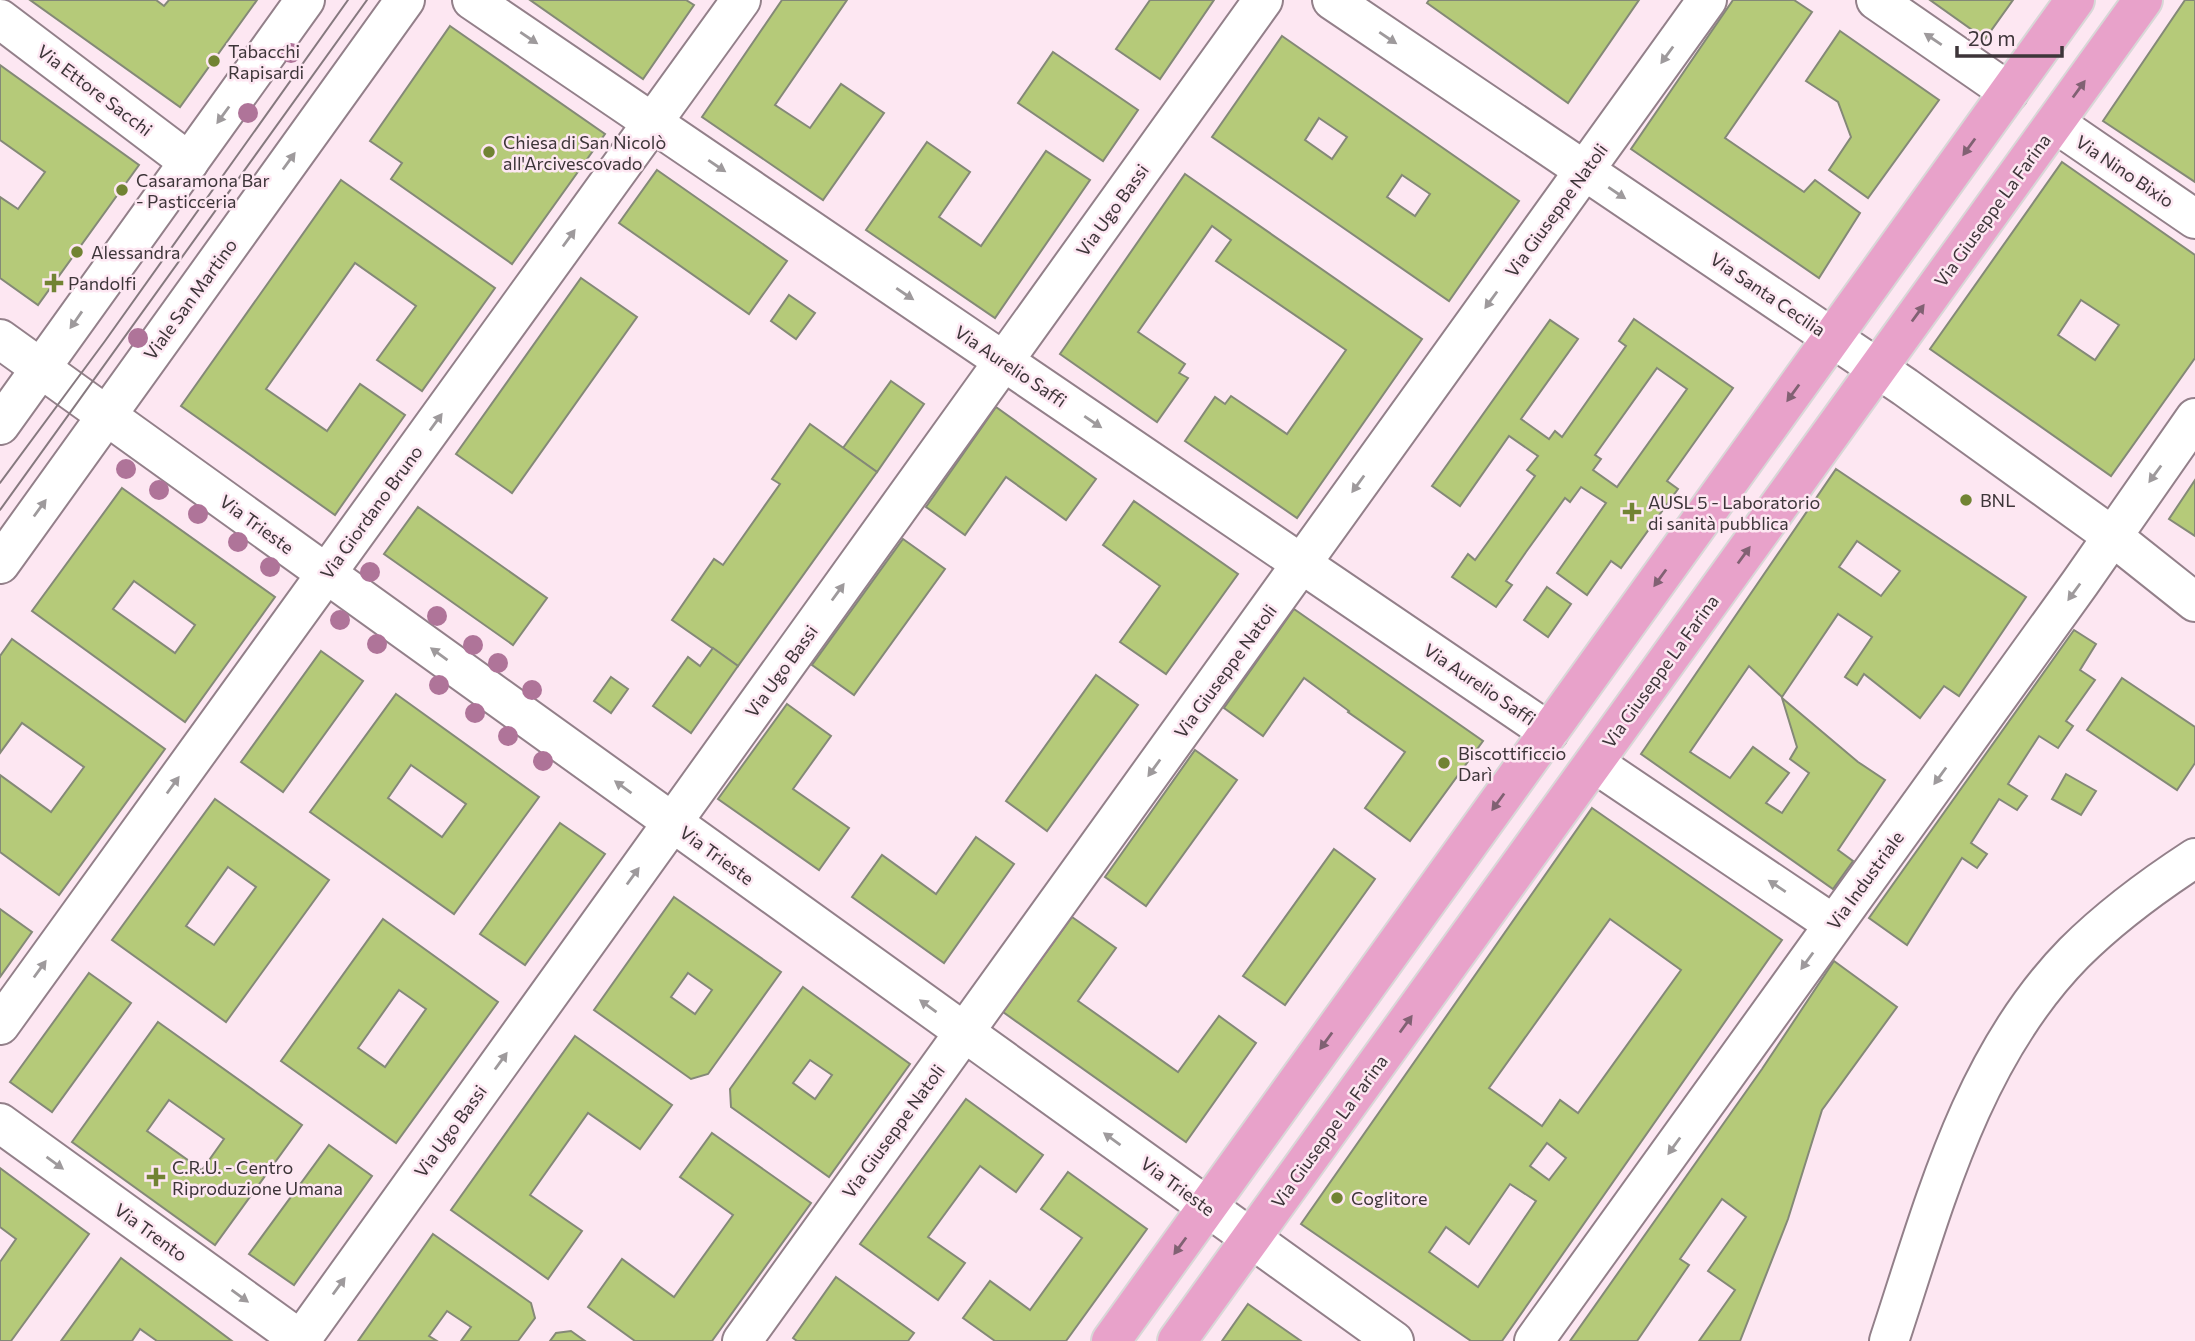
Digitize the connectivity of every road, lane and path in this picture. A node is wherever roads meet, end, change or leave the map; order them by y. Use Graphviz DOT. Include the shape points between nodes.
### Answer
graph roads {
  1 [pos="305,0"];
  2 [pos="405,0"];
  3 [pos="472,0"];
  4 [pos="741,0"];
  5 [pos="1263,0"];
  6 [pos="1332,0"];
  7 [pos="1707,0"];
  8 [pos="1876,0"];
  9 [pos="2075,0"];
  10 [pos="2143,0"];
  11 [pos="0,19"];
  12 [pos="2009,92"];
  13 [pos="652,123"];
  14 [pos="2055,123"];
  15 [pos="189,162"];
  16 [pos="1584,170"];
  17 [pos="2195,219"];
  18 [pos="1833,338"];
  19 [pos="0,339"];
  20 [pos="1004,361"];
  21 [pos="41,369"];
  22 [pos="1878,369"];
  23 [pos="106,416"];
  24 [pos="2195,418"];
  25 [pos="0,425"];
  26 [pos="2112,536"];
  27 [pos="1302,563"];
  28 [pos="0,564"];
  29 [pos="326,574"];
  30 [pos="2195,602"];
  31 [pos="1549,732"];
  32 [pos="1594,763"];
  33 [pos="672,822"];
  34 [pos="2195,858"];
  35 [pos="1833,924"];
  36 [pos="0,1025"];
  37 [pos="964,1032"];
  38 [pos="0,1123"];
  39 [pos="1208,1207"];
  40 [pos="1252,1238"];
  41 [pos="301,1341"];
  42 [pos="742,1341"];
  43 [pos="1111,1341"];
  44 [pos="1178,1341"];
  45 [pos="1394,1341"];
  46 [pos="1534,1341"];
  47 [pos="1889,1341"];
  1 -- 15 [label="street, one-way"];
  23 -- 2 [label="street, Viale San Martino, one-way"];
  3 -- 13 [label="street, Via Aurelio Saffi, one-way"];
  4 -- 13 [label="street, Via Giordano Bruno"];
  5 -- 20 [label="street, Via Ugo Bassi"];
  6 -- 16 [label="street, Via Santa Cecilia, one-way"];
  7 -- 16 [label="street, Via Giuseppe Natoli, one-way"];
  12 -- 8 [label="street, one-way"];
  9 -- 12 [label="main road"];
  14 -- 10 [label="main road, Via Giuseppe La Farina, one-way"];
  11 -- 15 [label="street, Via Ettore Sacchi"];
  12 -- 18 [label="main road, one-way"];
  13 -- 20 [label="street, Via Aurelio Saffi, one-way"];
  29 -- 13 [label="street, Via Giordano Bruno, one-way"];
  14 -- 17 [label="street, Via Nino Bixio"];
  22 -- 14 [label="main road, Via Giuseppe La Farina, one-way"];
  15 -- 21 [label="street, one-way"];
  16 -- 18 [label="street, Via Santa Cecilia, one-way"];
  16 -- 27 [label="street, Via Giuseppe Natoli, one-way"];
  18 -- 22 [label="street, Via Santa Cecilia"];
  18 -- 31 [label="main road, one-way"];
  19 -- 21 [label="street, Via Trieste"];
  20 -- 27 [label="street, Via Aurelio Saffi, one-way"];
  33 -- 20 [label="street, Via Ugo Bassi, one-way"];
  21 -- 23 [label="street, Via Trieste"];
  21 -- 25 [label="street"];
  22 -- 26 [label="street, Via Santa Cecilia"];
  32 -- 22 [label="main road, Via Giuseppe La Farina, one-way"];
  28 -- 23 [label="street, Viale San Martino, one-way"];
  23 -- 29 [label="street, Via Trieste"];
  24 -- 26 [label="street, Via Industriale, one-way"];
  26 -- 30 [label="street, Via Santa Cecilia"];
  26 -- 35 [label="street, Via Industriale, one-way"];
  27 -- 31 [label="street, Via Aurelio Saffi"];
  27 -- 37 [label="street, Via Giuseppe Natoli, one-way"];
  33 -- 29 [label="street, Via Trieste, one-way"];
  36 -- 29 [label="street, Via Giordano Bruno, one-way"];
  31 -- 39 [label="main road, one-way"];
  35 -- 32 [label="street, one-way"];
  40 -- 32 [label="main road, Via Giuseppe La Farina, one-way"];
  37 -- 33 [label="street, Via Trieste, one-way"];
  41 -- 33 [label="street, Via Ugo Bassi, one-way"];
  34 -- 47 [label="street" via="2091,936 2052,978 2004,1045 1953,1152"];
  35 -- 46 [label="street, Via Industriale, one-way"];
  39 -- 37 [label="street, Via Trieste, one-way"];
  37 -- 42 [label="street, Via Giuseppe Natoli"];
  38 -- 41 [label="street, Via Trento, one-way"];
  39 -- 40 [label="street, Via Trieste"];
  39 -- 43 [label="main road, one-way"];
  40 -- 44 [label="main road, Via Giuseppe La Farina"];
  40 -- 45 [label="street, Via Trieste"];
}
